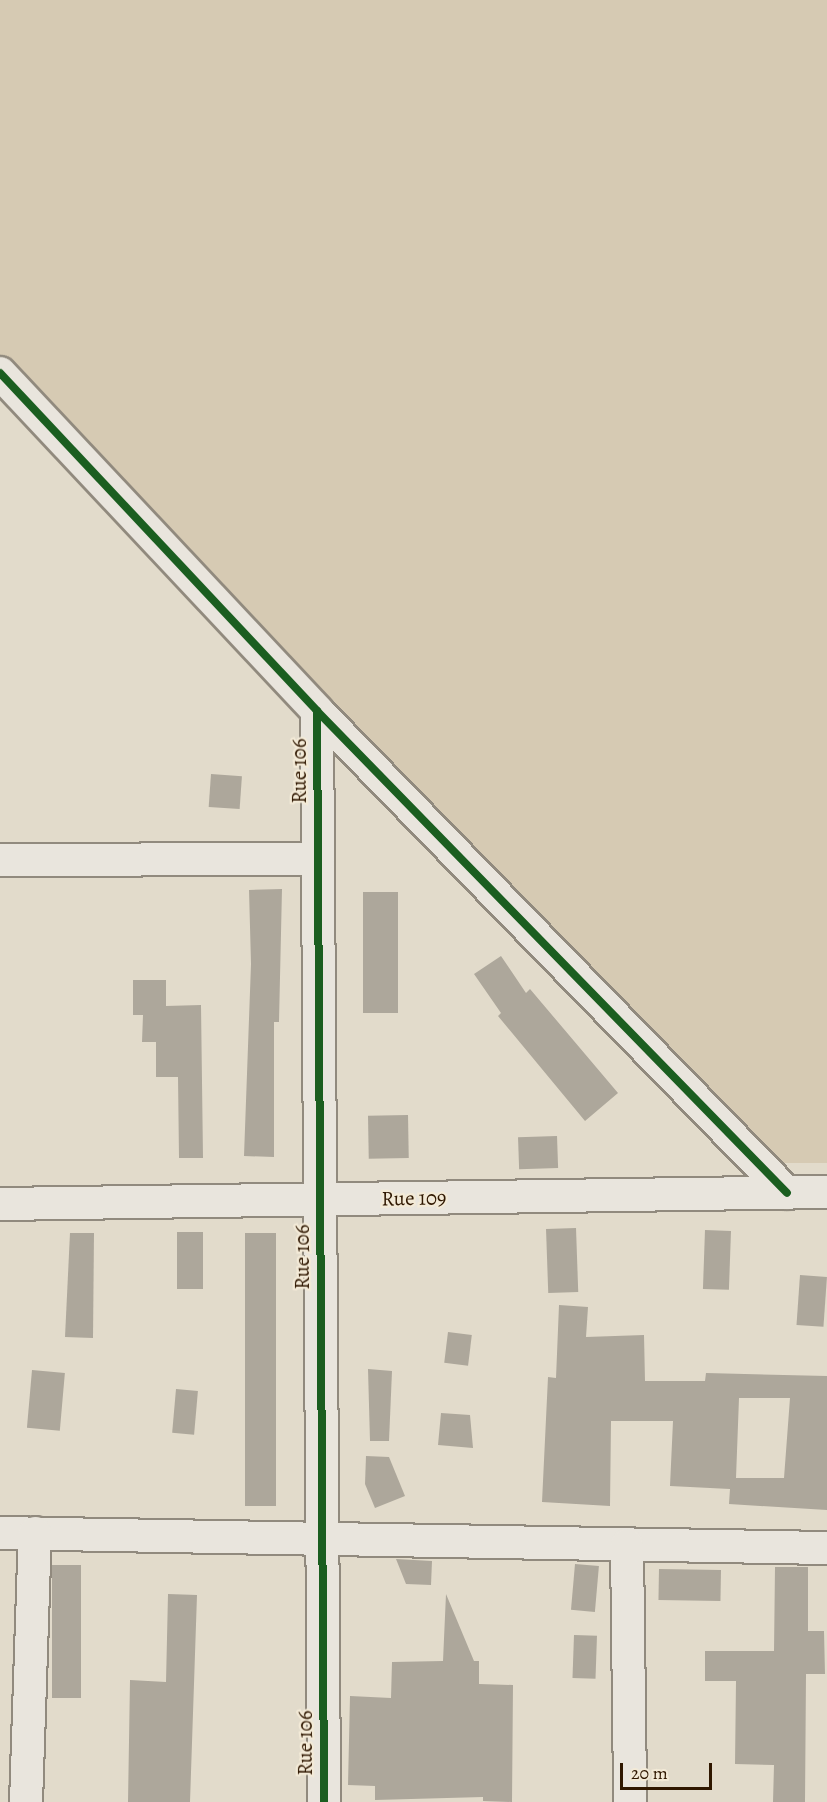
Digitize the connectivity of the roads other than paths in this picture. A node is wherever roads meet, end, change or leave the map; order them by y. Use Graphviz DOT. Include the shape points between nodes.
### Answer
graph roads {
  1 [pos="0,373"];
  2 [pos="317,711"];
  3 [pos="318,859"];
  4 [pos="0,860"];
  5 [pos="827,1192"];
  6 [pos="787,1193"];
  7 [pos="320,1199"];
  8 [pos="0,1204"];
  9 [pos="0,1533"];
  10 [pos="35,1533"];
  11 [pos="322,1539"];
  12 [pos="627,1545"];
  13 [pos="827,1548"];
  14 [pos="26,1802"];
  15 [pos="324,1802"];
  16 [pos="630,1802"];
  1 -- 2 [label="street"];
  2 -- 3 [label="street, Rue 106"];
  2 -- 6 [label="street"];
  3 -- 4 [label="street"];
  3 -- 7 [label="street, Rue 106"];
  5 -- 6 [label="street, Rue 109"];
  6 -- 7 [label="street, Rue 109"];
  7 -- 8 [label="street, Rue 109"];
  7 -- 11 [label="street, Rue 106"];
  9 -- 10 [label="street"];
  10 -- 11 [label="street"];
  10 -- 14 [label="street"];
  11 -- 12 [label="street"];
  11 -- 15 [label="street, Rue 106"];
  12 -- 13 [label="street"];
  12 -- 16 [label="street"];
}
